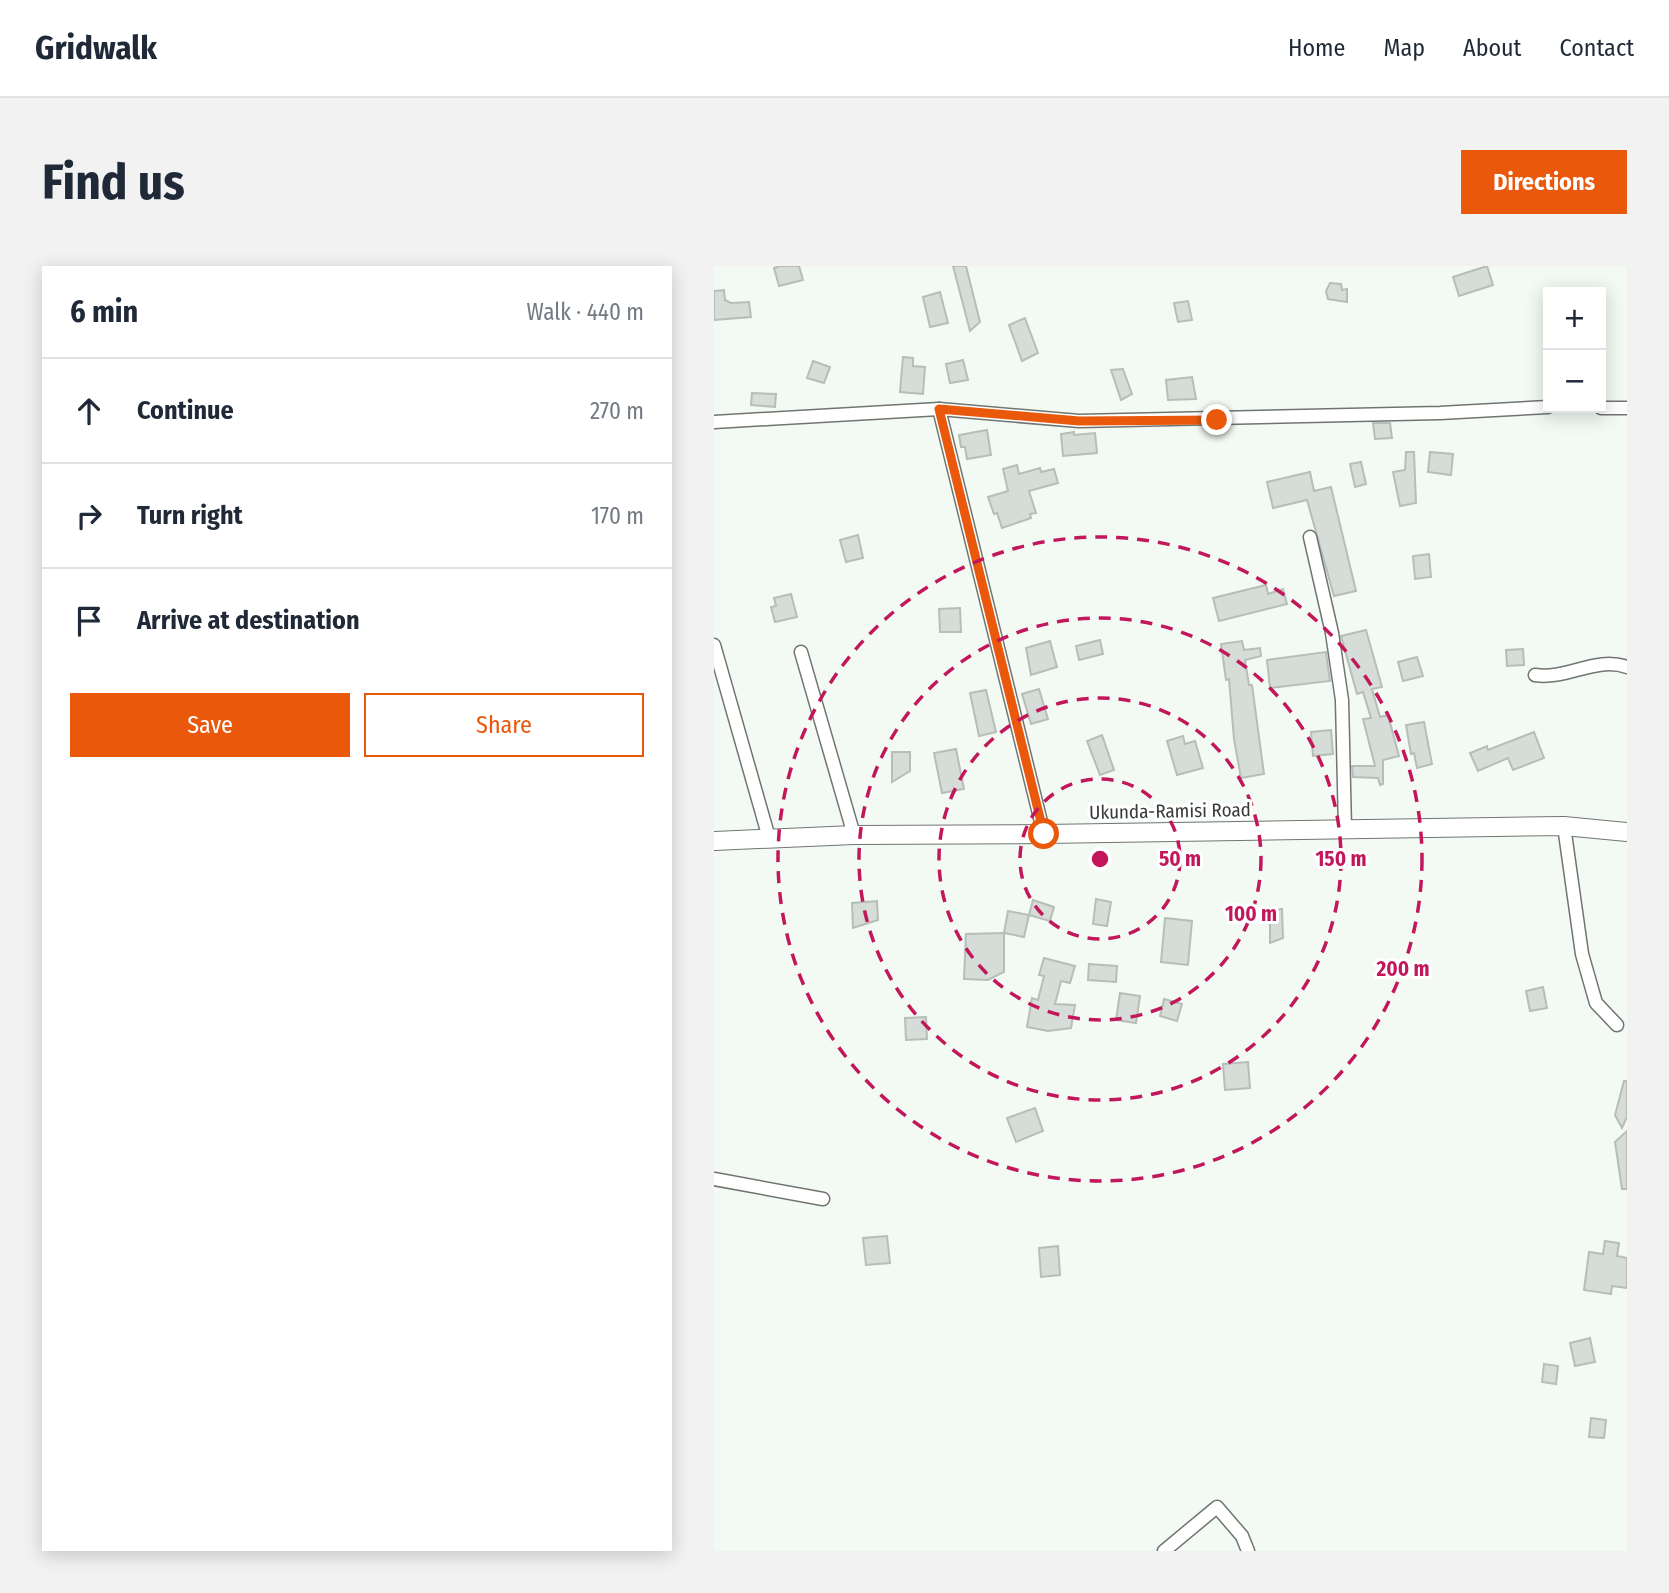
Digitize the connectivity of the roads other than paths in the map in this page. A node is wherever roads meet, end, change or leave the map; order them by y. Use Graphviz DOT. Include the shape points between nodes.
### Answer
graph roads {
  1 [pos="1543,407"];
  2 [pos="1606,408"];
  3 [pos="1627,408"];
  4 [pos="939,409"];
  5 [pos="714,422"];
  6 [pos="1310,537"];
  7 [pos="714,645"];
  8 [pos="801,652"];
  9 [pos="1627,667"];
  10 [pos="1535,675"];
  11 [pos="1564,826"];
  12 [pos="1345,829"];
  13 [pos="1627,832"];
  14 [pos="1044,834"];
  15 [pos="855,835"];
  16 [pos="769,838"];
  17 [pos="714,841"];
  18 [pos="1618,1025"];
  19 [pos="714,1180"];
  20 [pos="823,1199"];
  21 [pos="1164,1551"];
  22 [pos="1248,1551"];
  1 -- 4 [label="street" via="1079,421"];
  2 -- 3 [label="street"];
  4 -- 5 [label="street"];
  4 -- 14 [label="street"];
  6 -- 12 [label="street" via="1342,700"];
  7 -- 16 [label="street"];
  8 -- 15 [label="street"];
  9 -- 10 [label="street" via="1597,664 1545,677"];
  11 -- 12 [label="highway, Ukunda-Ramisi Road"];
  11 -- 13 [label="highway, Ukunda-Ramisi Road"];
  11 -- 18 [label="street" via="1582,954 1596,1003"];
  12 -- 14 [label="highway, Ukunda-Ramisi Road"];
  14 -- 15 [label="highway, Ukunda-Ramisi Road"];
  15 -- 16 [label="highway, Ukunda-Ramisi Road"];
  16 -- 17 [label="highway, Ukunda-Ramisi Road"];
  19 -- 20 [label="street"];
  21 -- 22 [label="street" via="1217,1507 1242,1536"];
}
